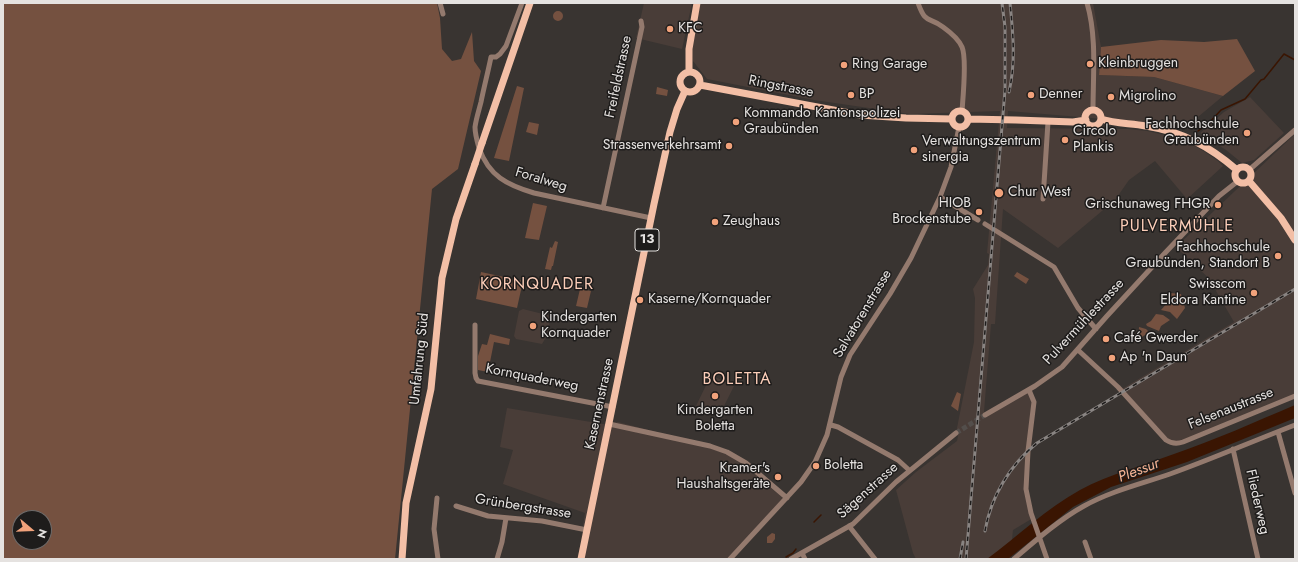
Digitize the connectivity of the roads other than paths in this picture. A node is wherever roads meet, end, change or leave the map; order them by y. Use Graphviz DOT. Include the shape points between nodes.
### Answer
graph roads {
  1 [pos="440,3"];
  2 [pos="522,3"];
  3 [pos="530,3"];
  4 [pos="698,3"];
  5 [pos="918,3"];
  6 [pos="1087,3"];
  7 [pos="443,14"];
  8 [pos="641,21"];
  9 [pos="689,72"];
  10 [pos="700,84"];
  11 [pos="685,91"];
  12 [pos="1093,110"];
  13 [pos="962,111"];
  14 [pos="952,118"];
  15 [pos="968,119"];
  16 [pos="1101,119"];
  17 [pos="1086,120"];
  18 [pos="1048,122"];
  19 [pos="958,127"];
  20 [pos="1295,130"];
  21 [pos="1237,170"];
  22 [pos="1249,170"];
  23 [pos="1238,181"];
  24 [pos="1249,181"];
  25 [pos="940,197"];
  26 [pos="1043,199"];
  27 [pos="603,208"];
  28 [pos="652,218"];
  29 [pos="978,220"];
  30 [pos="985,224"];
  31 [pos="1295,240"];
  32 [pos="475,325"];
  33 [pos="1096,329"];
  34 [pos="1078,350"];
  35 [pos="1029,390"];
  36 [pos="1295,396"];
  37 [pos="613,407"];
  38 [pos="985,415"];
  39 [pos="609,424"];
  40 [pos="830,425"];
  41 [pos="1295,425"];
  42 [pos="1278,432"];
  43 [pos="956,433"];
  44 [pos="1233,449"];
  45 [pos="909,470"];
  46 [pos="1295,493"];
  47 [pos="437,498"];
  48 [pos="787,498"];
  49 [pos="456,506"];
  50 [pos="506,518"];
  51 [pos="849,526"];
  52 [pos="587,530"];
  53 [pos="1039,537"];
  54 [pos="1085,542"];
  55 [pos="802,553"];
  56 [pos="402,559"];
  57 [pos="438,559"];
  58 [pos="497,559"];
  59 [pos="580,559"];
  60 [pos="730,559"];
  61 [pos="791,559"];
  62 [pos="805,559"];
  63 [pos="875,559"];
  64 [pos="1014,559"];
  65 [pos="1047,559"];
  66 [pos="1091,559"];
  67 [pos="1258,559"];
  1 -- 7 [label="street"];
  2 -- 27 [label="street, Foralweg" via="504,50 496,57 491,57 475,127 482,156 494,174 519,188"];
  3 -- 56 [label="main road, Umfahrung Süd, bridge" via="474,164 454,227 442,278 431,389 406,503"];
  4 -- 9 [label="main road" via="689,49"];
  5 -- 13 [label="street" via="924,16 945,28 963,49"];
  6 -- 12 [label="street" via="1093,33"];
  8 -- 27 [label="street, Freifeldstrasse" via="642,27"];
  9 -- 10 [label="main road" via="697,74"];
  9 -- 11 [label="main road" via="681,78 681,85"];
  10 -- 11 [label="main road" via="694,91"];
  10 -- 14 [label="main road, Ringstrasse" via="860,115"];
  11 -- 28 [label="main road, Kasernenstrasse / 13" via="670,132"];
  12 -- 16 [label="main road" via="1099,113"];
  12 -- 17 [label="main road" via="1087,113"];
  13 -- 14 [label="main road" via="955,113"];
  13 -- 15 [label="main road" via="967,114"];
  14 -- 19 [label="main road"];
  15 -- 18 [label="main road"];
  15 -- 19 [label="main road" via="965,126"];
  16 -- 17 [label="main road" via="1094,126"];
  16 -- 21 [label="main road" via="1178,133 1210,148"];
  17 -- 18 [label="main road"];
  18 -- 26 [label="street"];
  19 -- 25 [label="street, Salvatorenstrasse" via="951,167"];
  20 -- 22 [label="street"];
  21 -- 22 [label="main road"];
  21 -- 23 [label="main road" via="1235,176"];
  22 -- 24 [label="main road"];
  23 -- 24 [label="main road"];
  23 -- 33 [label="street, Pulvermühlestrasse" via="1200,215"];
  24 -- 31 [label="main road" via="1281,218"];
  25 -- 29 [label="street"];
  25 -- 40 [label="street, Salvatorenstrasse" via="904,270 850,355 837,389"];
  27 -- 28 [label="street, Foralweg"];
  28 -- 37 [label="main road, Kasernenstrasse / 13"];
  30 -- 33 [label="street" via="1054,267 1078,308"];
  32 -- 37 [label="street, Kornquaderweg" via="475,373 478,381"];
  33 -- 34 [label="street, Pulvermühlestrasse"];
  34 -- 35 [label="street, Pulvermühlestrasse" via="1062,367"];
  34 -- 36 [label="street, Felsenaustrasse" via="1118,388 1166,440 1176,444"];
  35 -- 38 [label="street"];
  35 -- 53 [label="street" via="1034,402 1026,489"];
  37 -- 39 [label="main road, Kasernenstrasse / 13"];
  39 -- 48 [label="street" via="709,445 728,452 746,463"];
  39 -- 52 [label="main road, Kasernenstrasse / 13"];
  40 -- 45 [label="street" via="898,460"];
  40 -- 48 [label="street, Salvatorenstrasse" via="824,445 808,474"];
  41 -- 42 [label="street"];
  42 -- 44 [label="street"];
  42 -- 46 [label="street"];
  43 -- 45 [label="street, Sägenstrasse"];
  44 -- 53 [label="street" via="1195,465 1112,492 1068,516"];
  44 -- 67 [label="street, Fliederweg"];
  45 -- 51 [label="street, Sägenstrasse"];
  47 -- 57 [label="street" via="434,526"];
  48 -- 60 [label="street, Salvatorenstrasse"];
  49 -- 50 [label="street, Grünbergstrasse" via="485,516"];
  50 -- 52 [label="street, Grünbergstrasse"];
  50 -- 58 [label="street"];
  51 -- 55 [label="street, Sägenstrasse"];
  51 -- 63 [label="street"];
  52 -- 59 [label="main road, Kasernenstrasse / 13"];
  53 -- 64 [label="street"];
  53 -- 65 [label="street"];
  54 -- 66 [label="street"];
  55 -- 61 [label="street, Sägenstrasse"];
  55 -- 62 [label="street"];
}
